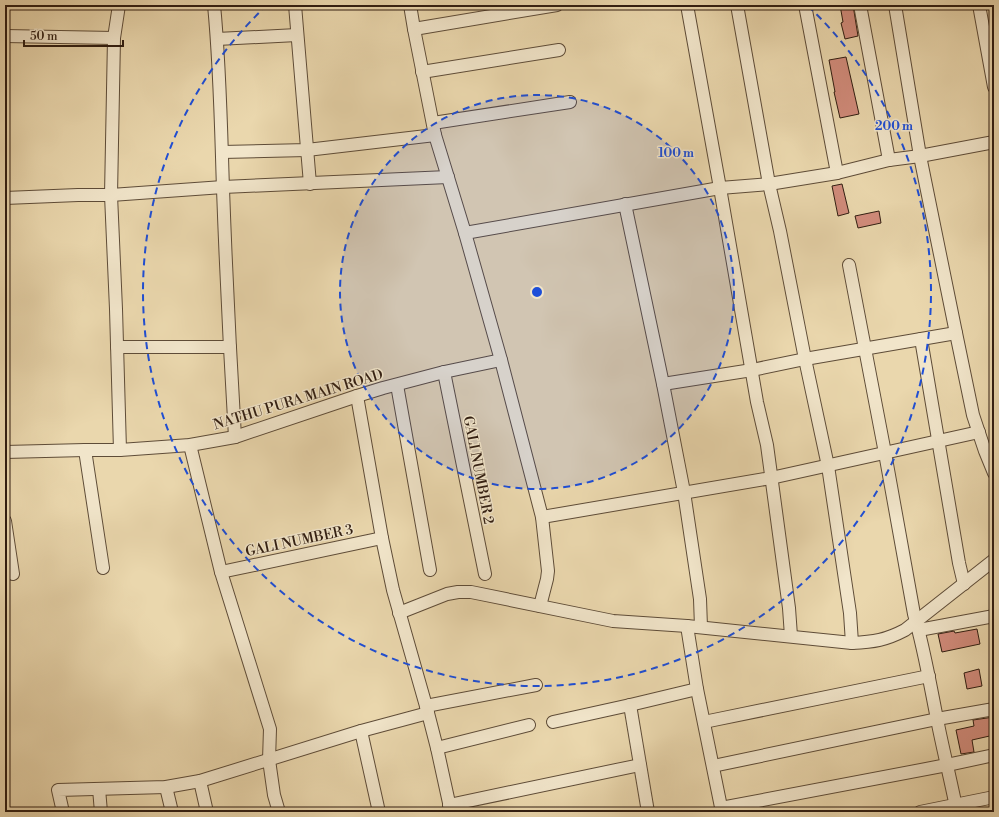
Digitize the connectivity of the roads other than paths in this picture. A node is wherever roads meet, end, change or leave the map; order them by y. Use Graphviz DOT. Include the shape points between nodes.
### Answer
graph roads {
  1 [pos="119,5"];
  2 [pos="214,5"];
  3 [pos="294,5"];
  4 [pos="410,5"];
  5 [pos="557,5"];
  6 [pos="687,5"];
  7 [pos="737,5"];
  8 [pos="805,5"];
  9 [pos="860,5"];
  10 [pos="895,5"];
  11 [pos="979,5"];
  12 [pos="414,29"];
  13 [pos="297,35"];
  14 [pos="5,36"];
  15 [pos="114,38"];
  16 [pos="217,40"];
  17 [pos="559,50"];
  18 [pos="422,72"];
  19 [pos="994,87"];
  20 [pos="570,102"];
  21 [pos="434,129"];
  22 [pos="994,142"];
  23 [pos="307,150"];
  24 [pos="222,152"];
  25 [pos="920,156"];
  26 [pos="889,160"];
  27 [pos="837,173"];
  28 [pos="448,177"];
  29 [pos="310,184"];
  30 [pos="769,184"];
  31 [pos="223,187"];
  32 [pos="720,188"];
  33 [pos="111,195"];
  34 [pos="5,198"];
  35 [pos="626,204"];
  36 [pos="465,233"];
  37 [pos="850,265"];
  38 [pos="956,333"];
  39 [pos="921,339"];
  40 [pos="117,347"];
  41 [pos="230,347"];
  42 [pos="865,348"];
  43 [pos="805,359"];
  44 [pos="501,360"];
  45 [pos="752,370"];
  46 [pos="444,372"];
  47 [pos="663,384"];
  48 [pos="397,385"];
  49 [pos="357,396"];
  50 [pos="979,432"];
  51 [pos="235,437"];
  52 [pos="938,442"];
  53 [pos="190,445"];
  54 [pos="86,450"];
  55 [pos="120,450"];
  56 [pos="5,452"];
  57 [pos="885,453"];
  58 [pos="828,466"];
  59 [pos="994,473"];
  60 [pos="771,478"];
  61 [pos="684,492"];
  62 [pos="542,517"];
  63 [pos="5,521"];
  64 [pos="382,538"];
  65 [pos="994,560"];
  66 [pos="103,568"];
  67 [pos="430,570"];
  68 [pos="221,572"];
  69 [pos="12,574"];
  70 [pos="485,574"];
  71 [pos="963,581"];
  72 [pos="540,603"];
  73 [pos="398,610"];
  74 [pos="994,616"];
  75 [pos="916,622"];
  76 [pos="701,625"];
  77 [pos="687,626"];
  78 [pos="791,631"];
  79 [pos="852,639"];
  80 [pos="929,676"];
  81 [pos="536,685"];
  82 [pos="697,689"];
  83 [pos="630,705"];
  84 [pos="427,709"];
  85 [pos="994,709"];
  86 [pos="937,719"];
  87 [pos="553,722"];
  88 [pos="704,722"];
  89 [pos="529,725"];
  90 [pos="361,731"];
  91 [pos="437,748"];
  92 [pos="994,755"];
  93 [pos="269,760"];
  94 [pos="947,765"];
  95 [pos="640,766"];
  96 [pos="713,766"];
  97 [pos="200,781"];
  98 [pos="166,787"];
  99 [pos="99,790"];
  100 [pos="994,797"];
  101 [pos="450,808"];
  102 [pos="957,808"];
  103 [pos="722,810"];
  104 [pos="63,812"];
  105 [pos="101,812"];
  106 [pos="172,812"];
  107 [pos="207,812"];
  108 [pos="279,812"];
  109 [pos="379,812"];
  110 [pos="646,812"];
  111 [pos="920,812"];
  1 -- 15 [label="street"];
  2 -- 16 [label="street"];
  3 -- 13 [label="street"];
  4 -- 12 [label="street"];
  5 -- 12 [label="street"];
  6 -- 32 [label="street"];
  7 -- 30 [label="street"];
  8 -- 27 [label="street"];
  9 -- 26 [label="street"];
  10 -- 25 [label="street"];
  11 -- 19 [label="street"];
  12 -- 18 [label="street"];
  13 -- 16 [label="street"];
  13 -- 23 [label="street"];
  14 -- 15 [label="street"];
  15 -- 33 [label="street"];
  16 -- 24 [label="street"];
  17 -- 18 [label="street"];
  18 -- 21 [label="street"];
  20 -- 21 [label="street"];
  21 -- 23 [label="street"];
  21 -- 28 [label="street"];
  22 -- 25 [label="street"];
  23 -- 24 [label="street"];
  23 -- 29 [label="street"];
  24 -- 31 [label="street"];
  25 -- 26 [label="street"];
  25 -- 38 [label="street"];
  26 -- 27 [label="street"];
  27 -- 30 [label="street"];
  28 -- 29 [label="street"];
  28 -- 36 [label="street"];
  29 -- 31 [label="street"];
  30 -- 32 [label="street"];
  30 -- 43 [label="street"];
  31 -- 33 [label="street"];
  31 -- 41 [label="street"];
  32 -- 35 [label="street"];
  32 -- 45 [label="street"];
  33 -- 34 [label="street"];
  33 -- 40 [label="street"];
  35 -- 36 [label="street"];
  35 -- 47 [label="street"];
  36 -- 44 [label="street"];
  37 -- 42 [label="street"];
  38 -- 39 [label="street"];
  38 -- 50 [label="street"];
  39 -- 42 [label="street"];
  39 -- 52 [label="street"];
  40 -- 41 [label="street"];
  40 -- 55 [label="street"];
  41 -- 51 [label="street"];
  42 -- 43 [label="street"];
  42 -- 57 [label="street"];
  43 -- 45 [label="street"];
  43 -- 58 [label="street"];
  44 -- 46 [label="street, NATHU PURA MAIN ROAD"];
  44 -- 62 [label="street"];
  45 -- 47 [label="street"];
  45 -- 60 [label="street"];
  46 -- 48 [label="street, NATHU PURA MAIN ROAD"];
  46 -- 70 [label="street, GALI NUMBER 2"];
  47 -- 61 [label="street"];
  48 -- 49 [label="street, NATHU PURA MAIN ROAD"];
  48 -- 67 [label="street"];
  49 -- 51 [label="street, NATHU PURA MAIN ROAD"];
  49 -- 64 [label="street"];
  50 -- 52 [label="street"];
  50 -- 59 [label="street"];
  51 -- 53 [label="street, NATHU PURA MAIN ROAD"];
  52 -- 57 [label="street"];
  52 -- 71 [label="street"];
  53 -- 55 [label="street, NATHU PURA MAIN ROAD"];
  53 -- 68 [label="street"];
  54 -- 55 [label="street, NATHU PURA MAIN ROAD"];
  54 -- 56 [label="street, NATHU PURA MAIN ROAD"];
  54 -- 66 [label="street"];
  57 -- 58 [label="street"];
  57 -- 75 [label="street"];
  58 -- 60 [label="street"];
  58 -- 79 [label="street"];
  60 -- 61 [label="street"];
  60 -- 78 [label="street"];
  61 -- 62 [label="street"];
  61 -- 76 [label="street" via="700,599"];
  62 -- 72 [label="street" via="548,571"];
  63 -- 69 [label="street"];
  64 -- 68 [label="street, GALI NUMBER 3"];
  64 -- 73 [label="street"];
  65 -- 71 [label="street"];
  68 -- 93 [label="street" via="270,729"];
  71 -- 75 [label="street"];
  72 -- 73 [label="street" via="458,592"];
  72 -- 77 [label="street" via="613,621"];
  73 -- 84 [label="street"];
  74 -- 75 [label="street"];
  75 -- 79 [label="street" via="892,637 873,642"];
  75 -- 80 [label="street"];
  76 -- 77 [label="street"];
  76 -- 78 [label="street"];
  77 -- 82 [label="street"];
  78 -- 79 [label="street"];
  80 -- 86 [label="street"];
  80 -- 88 [label="street"];
  81 -- 84 [label="street"];
  82 -- 83 [label="street"];
  82 -- 88 [label="street"];
  83 -- 87 [label="street"];
  83 -- 95 [label="street"];
  84 -- 90 [label="street"];
  84 -- 91 [label="street"];
  85 -- 86 [label="street"];
  86 -- 94 [label="street"];
  86 -- 96 [label="street"];
  88 -- 96 [label="street"];
  89 -- 91 [label="street"];
  90 -- 93 [label="street"];
  90 -- 109 [label="street"];
  91 -- 101 [label="street"];
  92 -- 94 [label="street"];
  93 -- 97 [label="street"];
  93 -- 108 [label="street"];
  94 -- 102 [label="street"];
  94 -- 103 [label="street"];
  95 -- 101 [label="street"];
  95 -- 110 [label="street"];
  96 -- 103 [label="street"];
  97 -- 98 [label="street"];
  97 -- 107 [label="street"];
  98 -- 99 [label="street"];
  98 -- 106 [label="street"];
  99 -- 104 [label="street" via="58,790"];
  99 -- 105 [label="street"];
  100 -- 102 [label="street"];
  102 -- 111 [label="street"];
}
